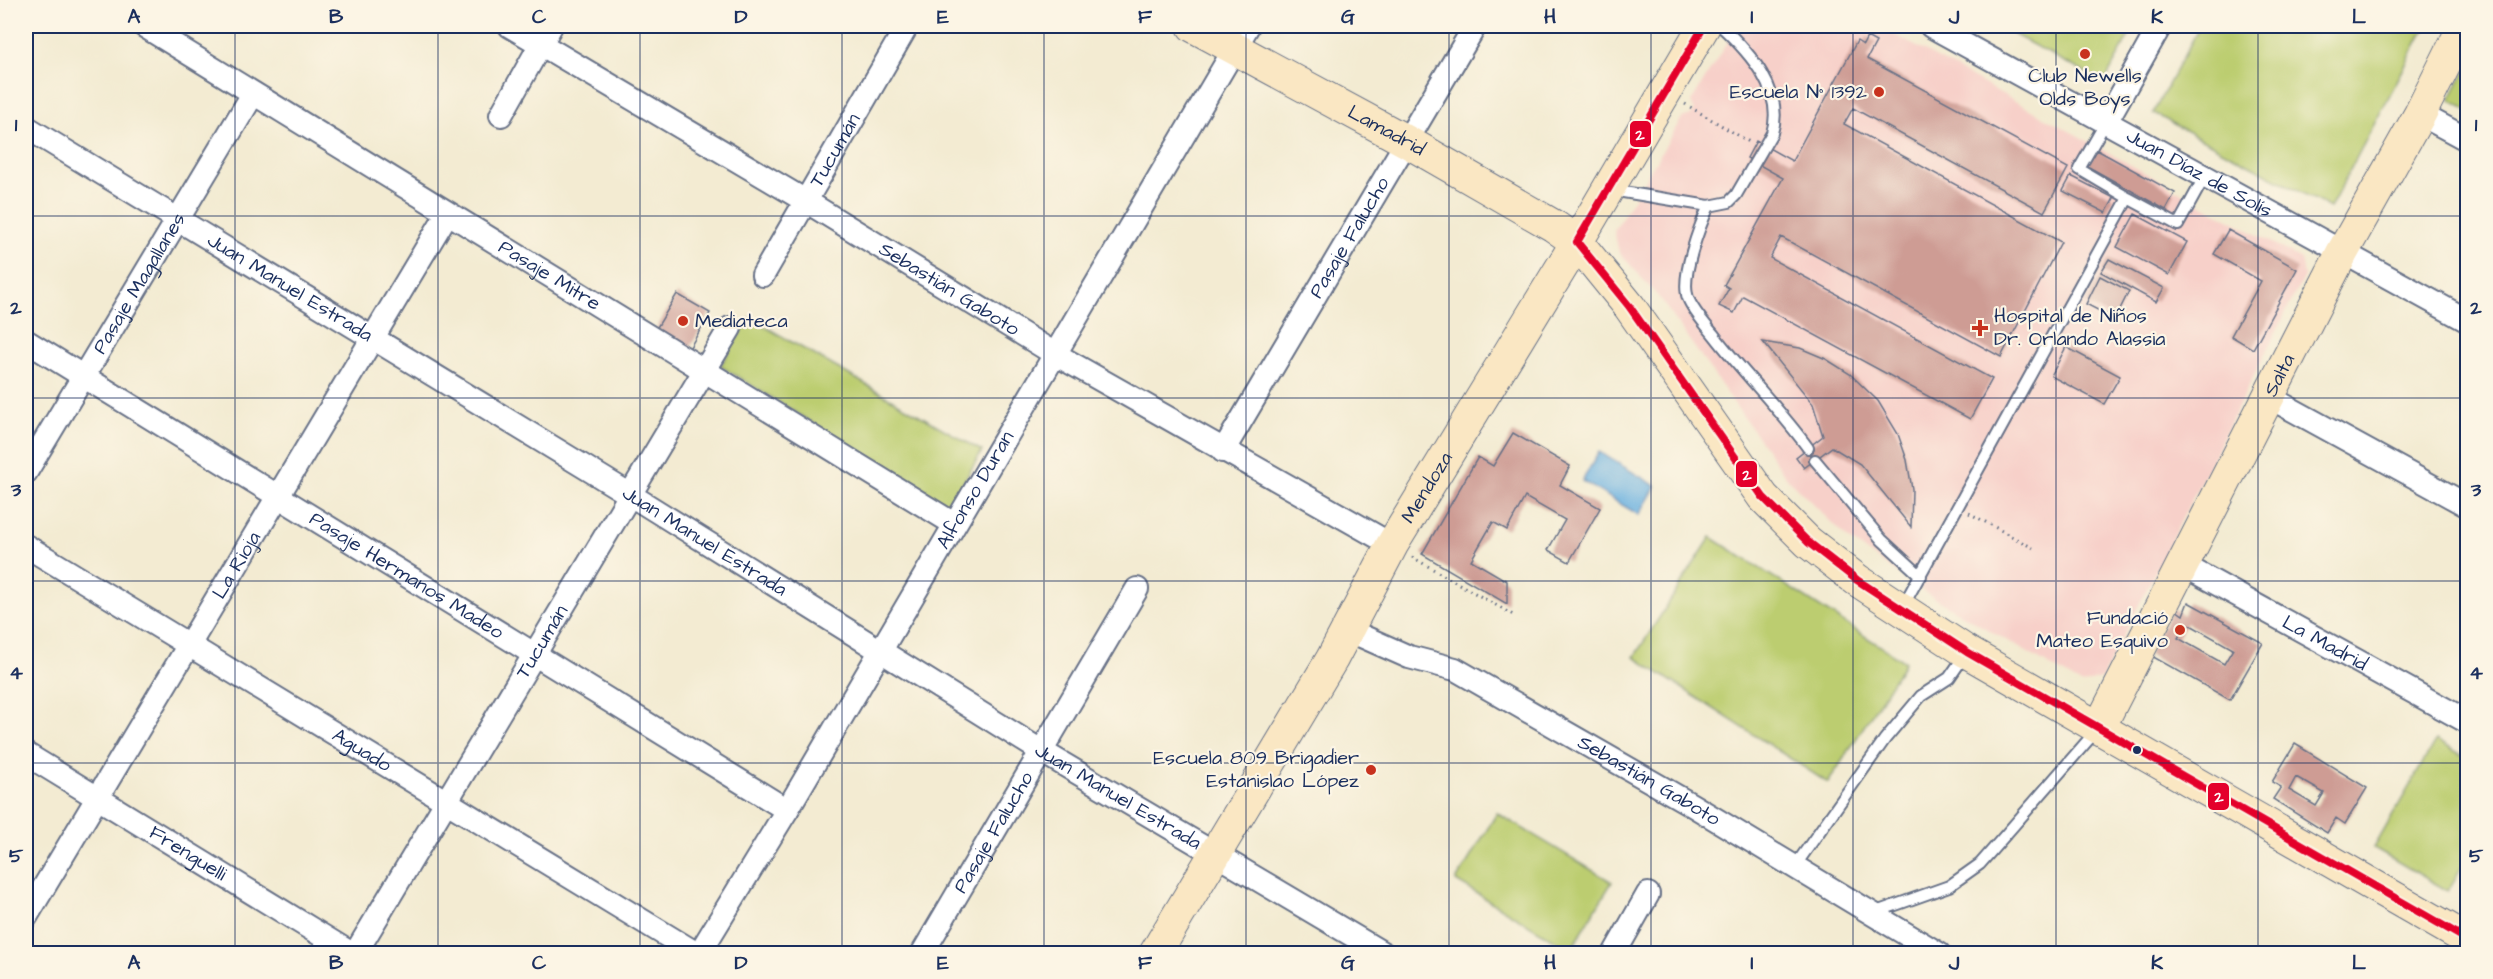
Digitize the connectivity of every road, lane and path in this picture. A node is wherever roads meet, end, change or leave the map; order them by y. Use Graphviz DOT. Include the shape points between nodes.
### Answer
graph roads {
  1 [pos="144,26"];
  2 [pos="510,26"];
  3 [pos="907,26"];
  4 [pos="1194,26"];
  5 [pos="1474,26"];
  6 [pos="1704,26"];
  7 [pos="1721,26"];
  8 [pos="1931,26"];
  9 [pos="2160,26"];
  10 [pos="2464,26"];
  11 [pos="546,35"];
  12 [pos="1242,37"];
  13 [pos="1666,91"];
  14 [pos="253,94"];
  15 [pos="2420,114"];
  16 [pos="501,115"];
  17 [pos="2107,120"];
  18 [pos="26,127"];
  19 [pos="2468,140"];
  20 [pos="1406,141"];
  21 [pos="1754,145"];
  22 [pos="2206,175"];
  23 [pos="1608,190"];
  24 [pos="2128,198"];
  25 [pos="804,200"];
  26 [pos="1709,206"];
  27 [pos="447,214"];
  28 [pos="178,222"];
  29 [pos="1577,242"];
  30 [pos="2342,253"];
  31 [pos="763,275"];
  32 [pos="2468,321"];
  33 [pos="730,328"];
  34 [pos="372,337"];
  35 [pos="26,341"];
  36 [pos="1055,354"];
  37 [pos="704,371"];
  38 [pos="82,377"];
  39 [pos="2269,397"];
  40 [pos="1808,448"];
  41 [pos="1223,451"];
  42 [pos="1815,460"];
  43 [pos="26,472"];
  44 [pos="629,494"];
  45 [pos="277,497"];
  46 [pos="2468,506"];
  47 [pos="1957,507"];
  48 [pos="954,524"];
  49 [pos="1392,545"];
  50 [pos="26,546"];
  51 [pos="2033,548"];
  52 [pos="2183,565"];
  53 [pos="1921,576"];
  54 [pos="1137,589"];
  55 [pos="1900,611"];
  56 [pos="1513,615"];
  57 [pos="1348,630"];
  58 [pos="189,645"];
  59 [pos="879,650"];
  60 [pos="1967,652"];
  61 [pos="535,656"];
  62 [pos="2468,722"];
  63 [pos="2100,726"];
  64 [pos="1041,751"];
  65 [pos="26,754"];
  66 [pos="96,799"];
  67 [pos="448,802"];
  68 [pos="787,810"];
  69 [pos="1215,852"];
  70 [pos="1795,866"];
  71 [pos="1648,894"];
  72 [pos="1873,913"];
  73 [pos="26,917"];
  74 [pos="2468,941"];
  75 [pos="353,954"];
  76 [pos="698,954"];
  77 [pos="922,954"];
  78 [pos="1155,954"];
  79 [pos="1384,954"];
  80 [pos="1614,954"];
  81 [pos="1939,954"];
  82 [pos="2459,954"];
  1 -- 14 [label="street, Pasaje Mitre"];
  2 -- 11 [label="street, Sebastián Gaboto"];
  3 -- 25 [label="street, Tucumán"];
  4 -- 12 [label="street, Lamadrid"];
  5 -- 20 [label="street, Pasaje Falucho"];
  6 -- 13 [label="street, Mendoza"];
  7 -- 26 [label="lane" via="1759,67 1774,103 1775,124 1736,195 1729,202"];
  8 -- 17 [label="street, Juan Díaz de Solís"];
  9 -- 17 [label="street"];
  10 -- 15 [label="street, Salta"];
  11 -- 16 [label="street"];
  11 -- 25 [label="street, Sebastián Gaboto"];
  12 -- 20 [label="street, Lamadrid"];
  12 -- 36 [label="street, Alfonso Duran"];
  13 -- 21 [label="path"];
  13 -- 23 [label="street, Mendoza"];
  14 -- 27 [label="street, Pasaje Mitre"];
  14 -- 28 [label="street, Pasaje Magallanes"];
  15 -- 19 [label="street"];
  15 -- 30 [label="street, Salta"];
  17 -- 22 [label="street, Juan Díaz de Solís"];
  17 -- 24 [label="lane" via="2079,169"];
  18 -- 28 [label="street, Juan Manuel Estrada"];
  20 -- 29 [label="street, Lamadrid"];
  20 -- 41 [label="street, Pasaje Falucho"];
  22 -- 24 [label="lane" via="2178,225"];
  22 -- 30 [label="street, Juan Díaz de Solís"];
  23 -- 26 [label="lane"];
  23 -- 29 [label="street, Mendoza"];
  24 -- 47 [label="lane"];
  25 -- 31 [label="street, Tucumán"];
  25 -- 36 [label="street, Sebastián Gaboto"];
  26 -- 40 [label="lane" via="1696,232 1687,296 1728,353"];
  27 -- 34 [label="street, La Rioja"];
  27 -- 37 [label="street, Pasaje Mitre"];
  28 -- 34 [label="street, Juan Manuel Estrada"];
  28 -- 38 [label="street, Pasaje Magallanes"];
  29 -- 49 [label="street, Mendoza"];
  29 -- 55 [label="street, Lamadrid" via="1629,306 1763,497 1808,542"];
  30 -- 32 [label="street, Juan Díaz de Solís"];
  30 -- 39 [label="street, Salta"];
  33 -- 37 [label="street, Tucumán"];
  34 -- 44 [label="street, Juan Manuel Estrada"];
  34 -- 45 [label="street, La Rioja"];
  35 -- 38 [label="street, Pasaje Hermanos Madeo"];
  36 -- 41 [label="street, Sebastián Gaboto"];
  36 -- 48 [label="street, Alfonso Duran"];
  37 -- 44 [label="street, Tucumán"];
  37 -- 48 [label="street, Pasaje Mitre"];
  38 -- 43 [label="street, Pasaje Magallanes"];
  38 -- 45 [label="street, Pasaje Hermanos Madeo"];
  39 -- 46 [label="street"];
  39 -- 52 [label="street, Salta"];
  41 -- 49 [label="street, Sebastián Gaboto"];
  42 -- 53 [label="lane" via="1882,540"];
  44 -- 59 [label="street, Juan Manuel Estrada"];
  44 -- 61 [label="street, Tucumán"];
  45 -- 58 [label="street, La Rioja"];
  45 -- 61 [label="street, Pasaje Hermanos Madeo"];
  47 -- 51 [label="path"];
  47 -- 53 [label="lane"];
  48 -- 59 [label="street, Alfonso Duran"];
  49 -- 56 [label="path"];
  49 -- 57 [label="street, Mendoza"];
  50 -- 58 [label="street, Aguado"];
  52 -- 62 [label="street, La Madrid"];
  52 -- 63 [label="street, Salta"];
  53 -- 55 [label="lane"];
  54 -- 64 [label="street, Pasaje Falucho"];
  55 -- 60 [label="street, Lamadrid"];
  57 -- 69 [label="street, Mendoza"];
  57 -- 70 [label="street, Sebastián Gaboto" via="1409,657 1455,669"];
  58 -- 66 [label="street, La Rioja"];
  58 -- 67 [label="street, Aguado"];
  59 -- 64 [label="street, Juan Manuel Estrada"];
  59 -- 68 [label="street, Alfonso Duran"];
  60 -- 63 [label="street, Lamadrid"];
  60 -- 70 [label="lane" via="1949,678 1921,696 1885,739"];
  61 -- 67 [label="street, Tucumán"];
  61 -- 68 [label="street, Pasaje Hermanos Madeo"];
  63 -- 72 [label="lane" via="1980,864 1949,886"];
  63 -- 74 [label="street, Lamadrid"];
  64 -- 69 [label="street, Juan Manuel Estrada"];
  64 -- 77 [label="street, Pasaje Falucho"];
  65 -- 66 [label="street, Frenguelli"];
  66 -- 73 [label="street, La Rioja"];
  66 -- 75 [label="street, Frenguelli"];
  67 -- 75 [label="street, Tucumán"];
  67 -- 76 [label="street, Aguado"];
  68 -- 76 [label="street, Alfonso Duran"];
  69 -- 78 [label="street, Mendoza"];
  69 -- 79 [label="street, Juan Manuel Estrada"];
  70 -- 72 [label="street, Sebastián Gaboto"];
  71 -- 80 [label="street"];
  72 -- 81 [label="street, Sebastián Gaboto"];
  74 -- 82 [label="street"];
}
